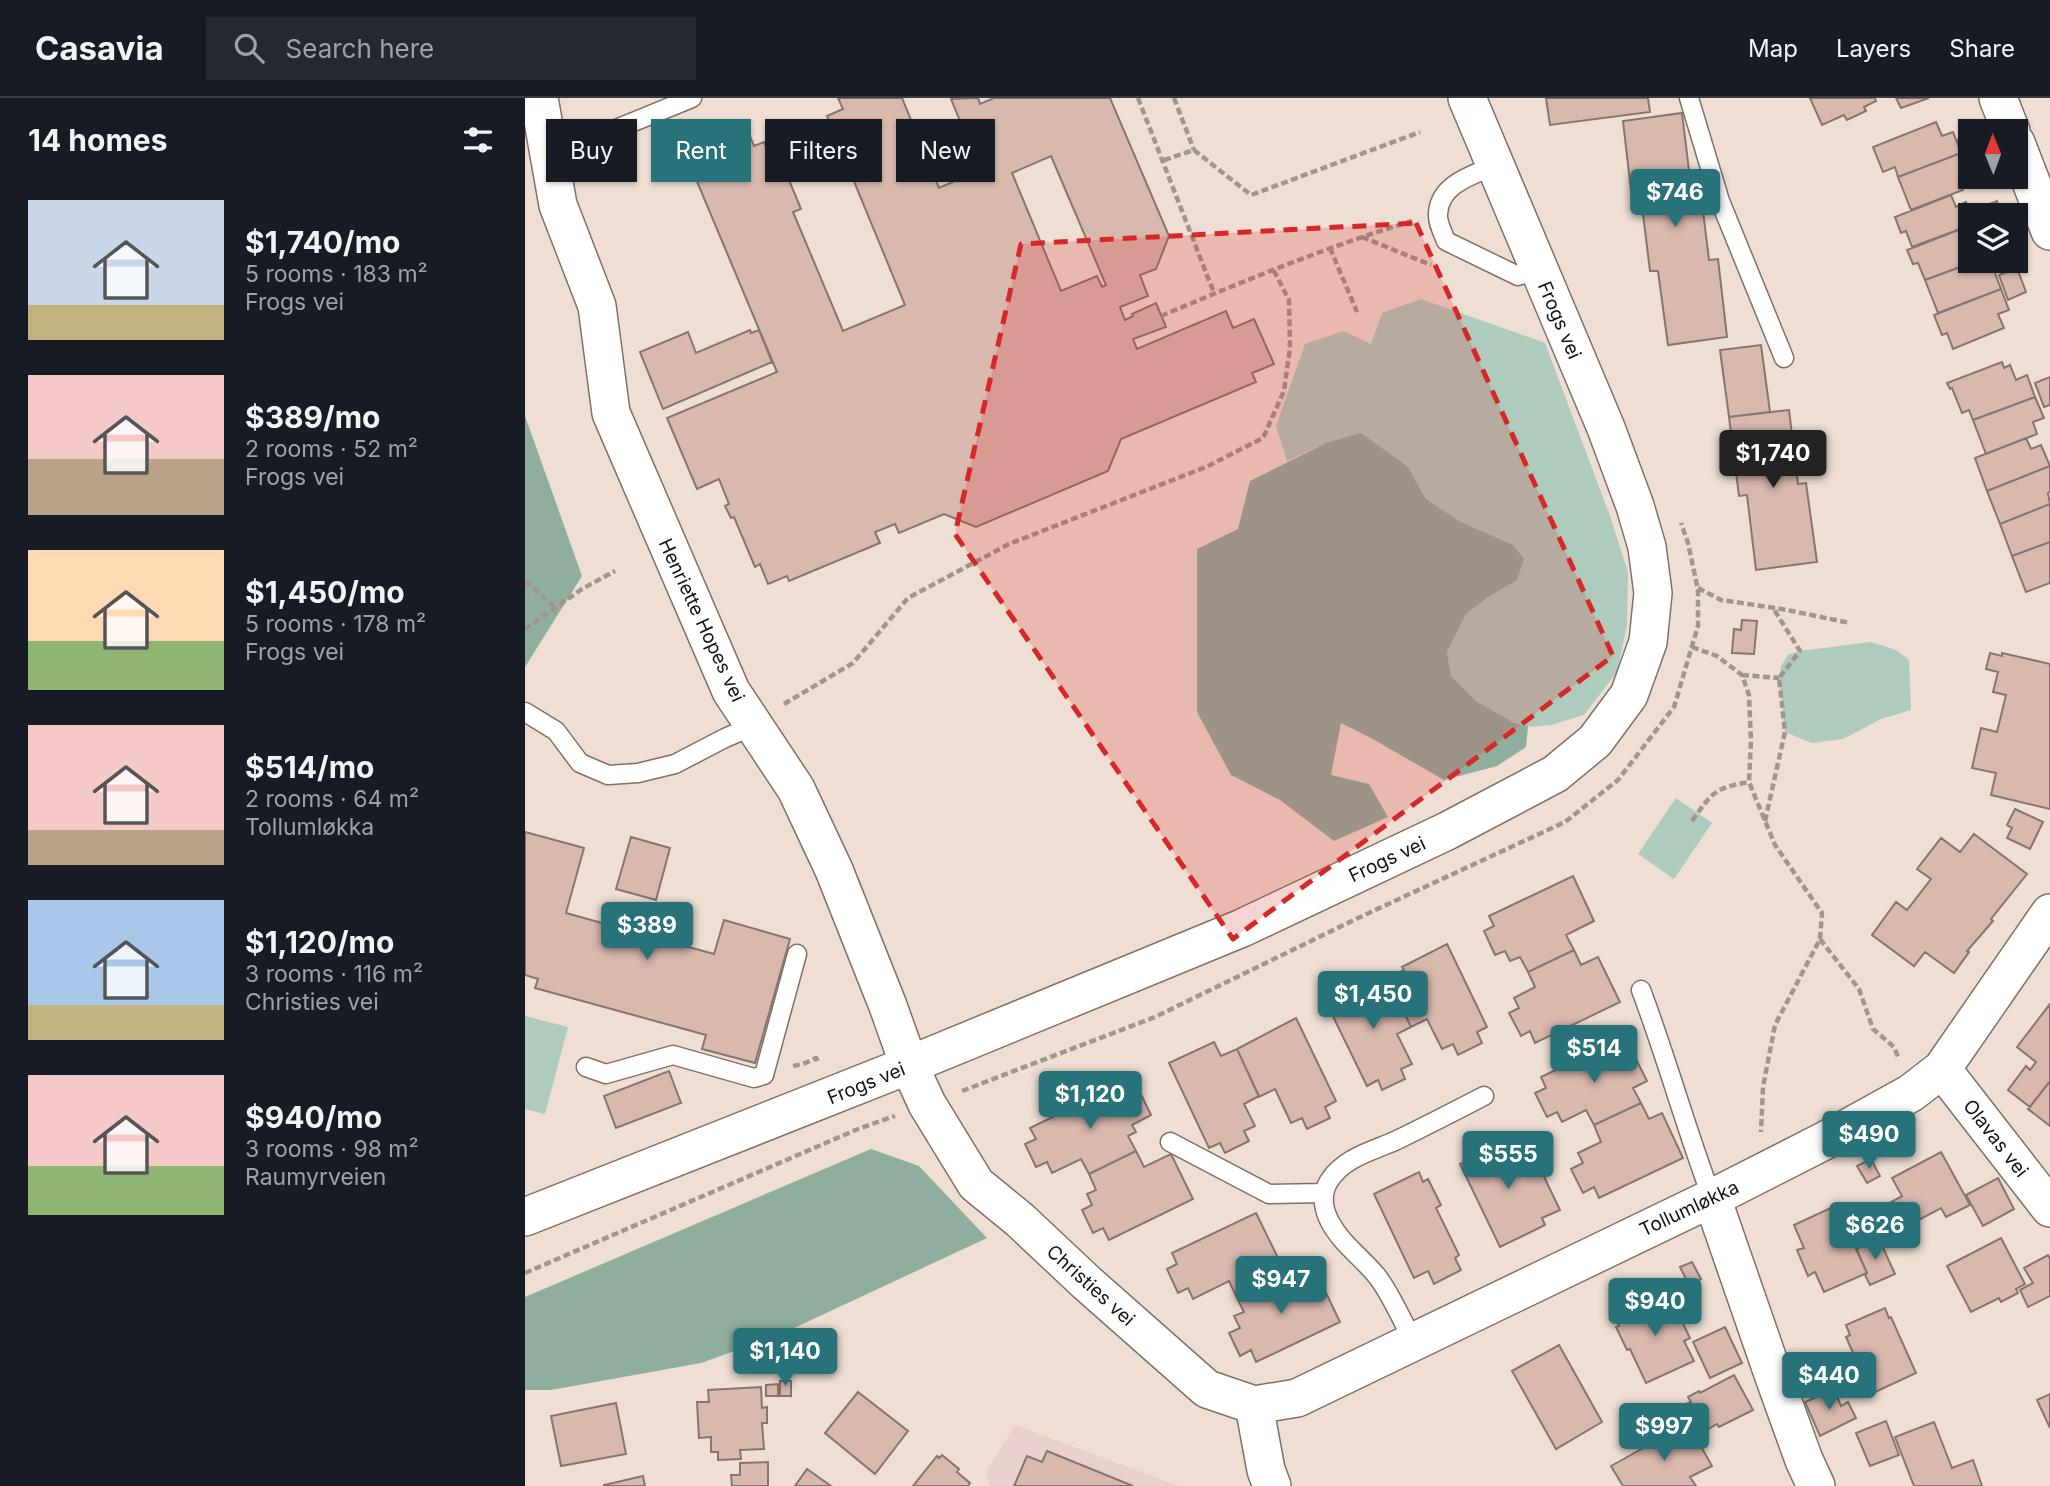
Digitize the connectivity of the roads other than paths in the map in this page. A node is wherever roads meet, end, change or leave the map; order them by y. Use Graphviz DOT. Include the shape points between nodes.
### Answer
graph roads {
  1 [pos="539,98"];
  2 [pos="692,98"];
  3 [pos="1689,98"];
  4 [pos="1999,98"];
  5 [pos="1473,100"];
  6 [pos="2007,119"];
  7 [pos="637,120"];
  8 [pos="546,139"];
  9 [pos="1496,165"];
  10 [pos="2028,175"];
  11 [pos="554,182"];
  12 [pos="2050,231"];
  13 [pos="1538,270"];
  14 [pos="1784,358"];
  15 [pos="525,712"];
  16 [pos="755,725"];
  17 [pos="2050,913"];
  18 [pos="797,954"];
  19 [pos="1641,990"];
  20 [pos="909,1065"];
  21 [pos="586,1067"];
  22 [pos="1942,1069"];
  23 [pos="1484,1096"];
  24 [pos="1170,1142"];
  25 [pos="1324,1192"];
  26 [pos="1712,1198"];
  27 [pos="2050,1208"];
  28 [pos="525,1217"];
  29 [pos="1413,1341"];
  30 [pos="1254,1405"];
  31 [pos="1272,1486"];
  32 [pos="1817,1486"];
  1 -- 8 [label="street, Henriette Hopes vei"];
  2 -- 7 [label="lane"];
  3 -- 14 [label="lane" via="1720,201"];
  4 -- 6 [label="street"];
  5 -- 9 [label="street, Frogs vei"];
  9 -- 13 [label="street, Frogs vei"];
  9 -- 13 [label="lane" via="1460,180 1441,197 1437,216 1446,241 1518,276"];
  10 -- 12 [label="street"];
  11 -- 16 [label="street, Henriette Hopes vei" via="558,205 597,306 611,413 731,691"];
  13 -- 20 [label="street, Frogs vei" via="1635,506 1653,593 1648,642 1629,695 1595,741 1555,774 1242,928"];
  15 -- 16 [label="lane" via="556,731 580,764 608,775 675,764"];
  16 -- 20 [label="street, Henriette Hopes vei" via="796,789 834,870"];
  17 -- 22 [label="street, Tollumløkka"];
  18 -- 21 [label="lane" via="764,1075 754,1078 673,1055 605,1074"];
  19 -- 26 [label="lane"];
  20 -- 28 [label="street, Frogs vei"];
  20 -- 30 [label="street, Christies vei" via="976,1184 1207,1389"];
  22 -- 26 [label="street, Tollumløkka" via="1911,1093"];
  22 -- 27 [label="street, Olavas vei"];
  23 -- 25 [label="lane" via="1354,1158"];
  24 -- 25 [label="lane" via="1269,1194"];
  25 -- 29 [label="lane" via="1330,1222 1377,1276"];
  26 -- 29 [label="street, Tollumløkka"];
  26 -- 32 [label="street"];
  29 -- 30 [label="street, Tollumløkka" via="1297,1398"];
  30 -- 31 [label="street"];
}
